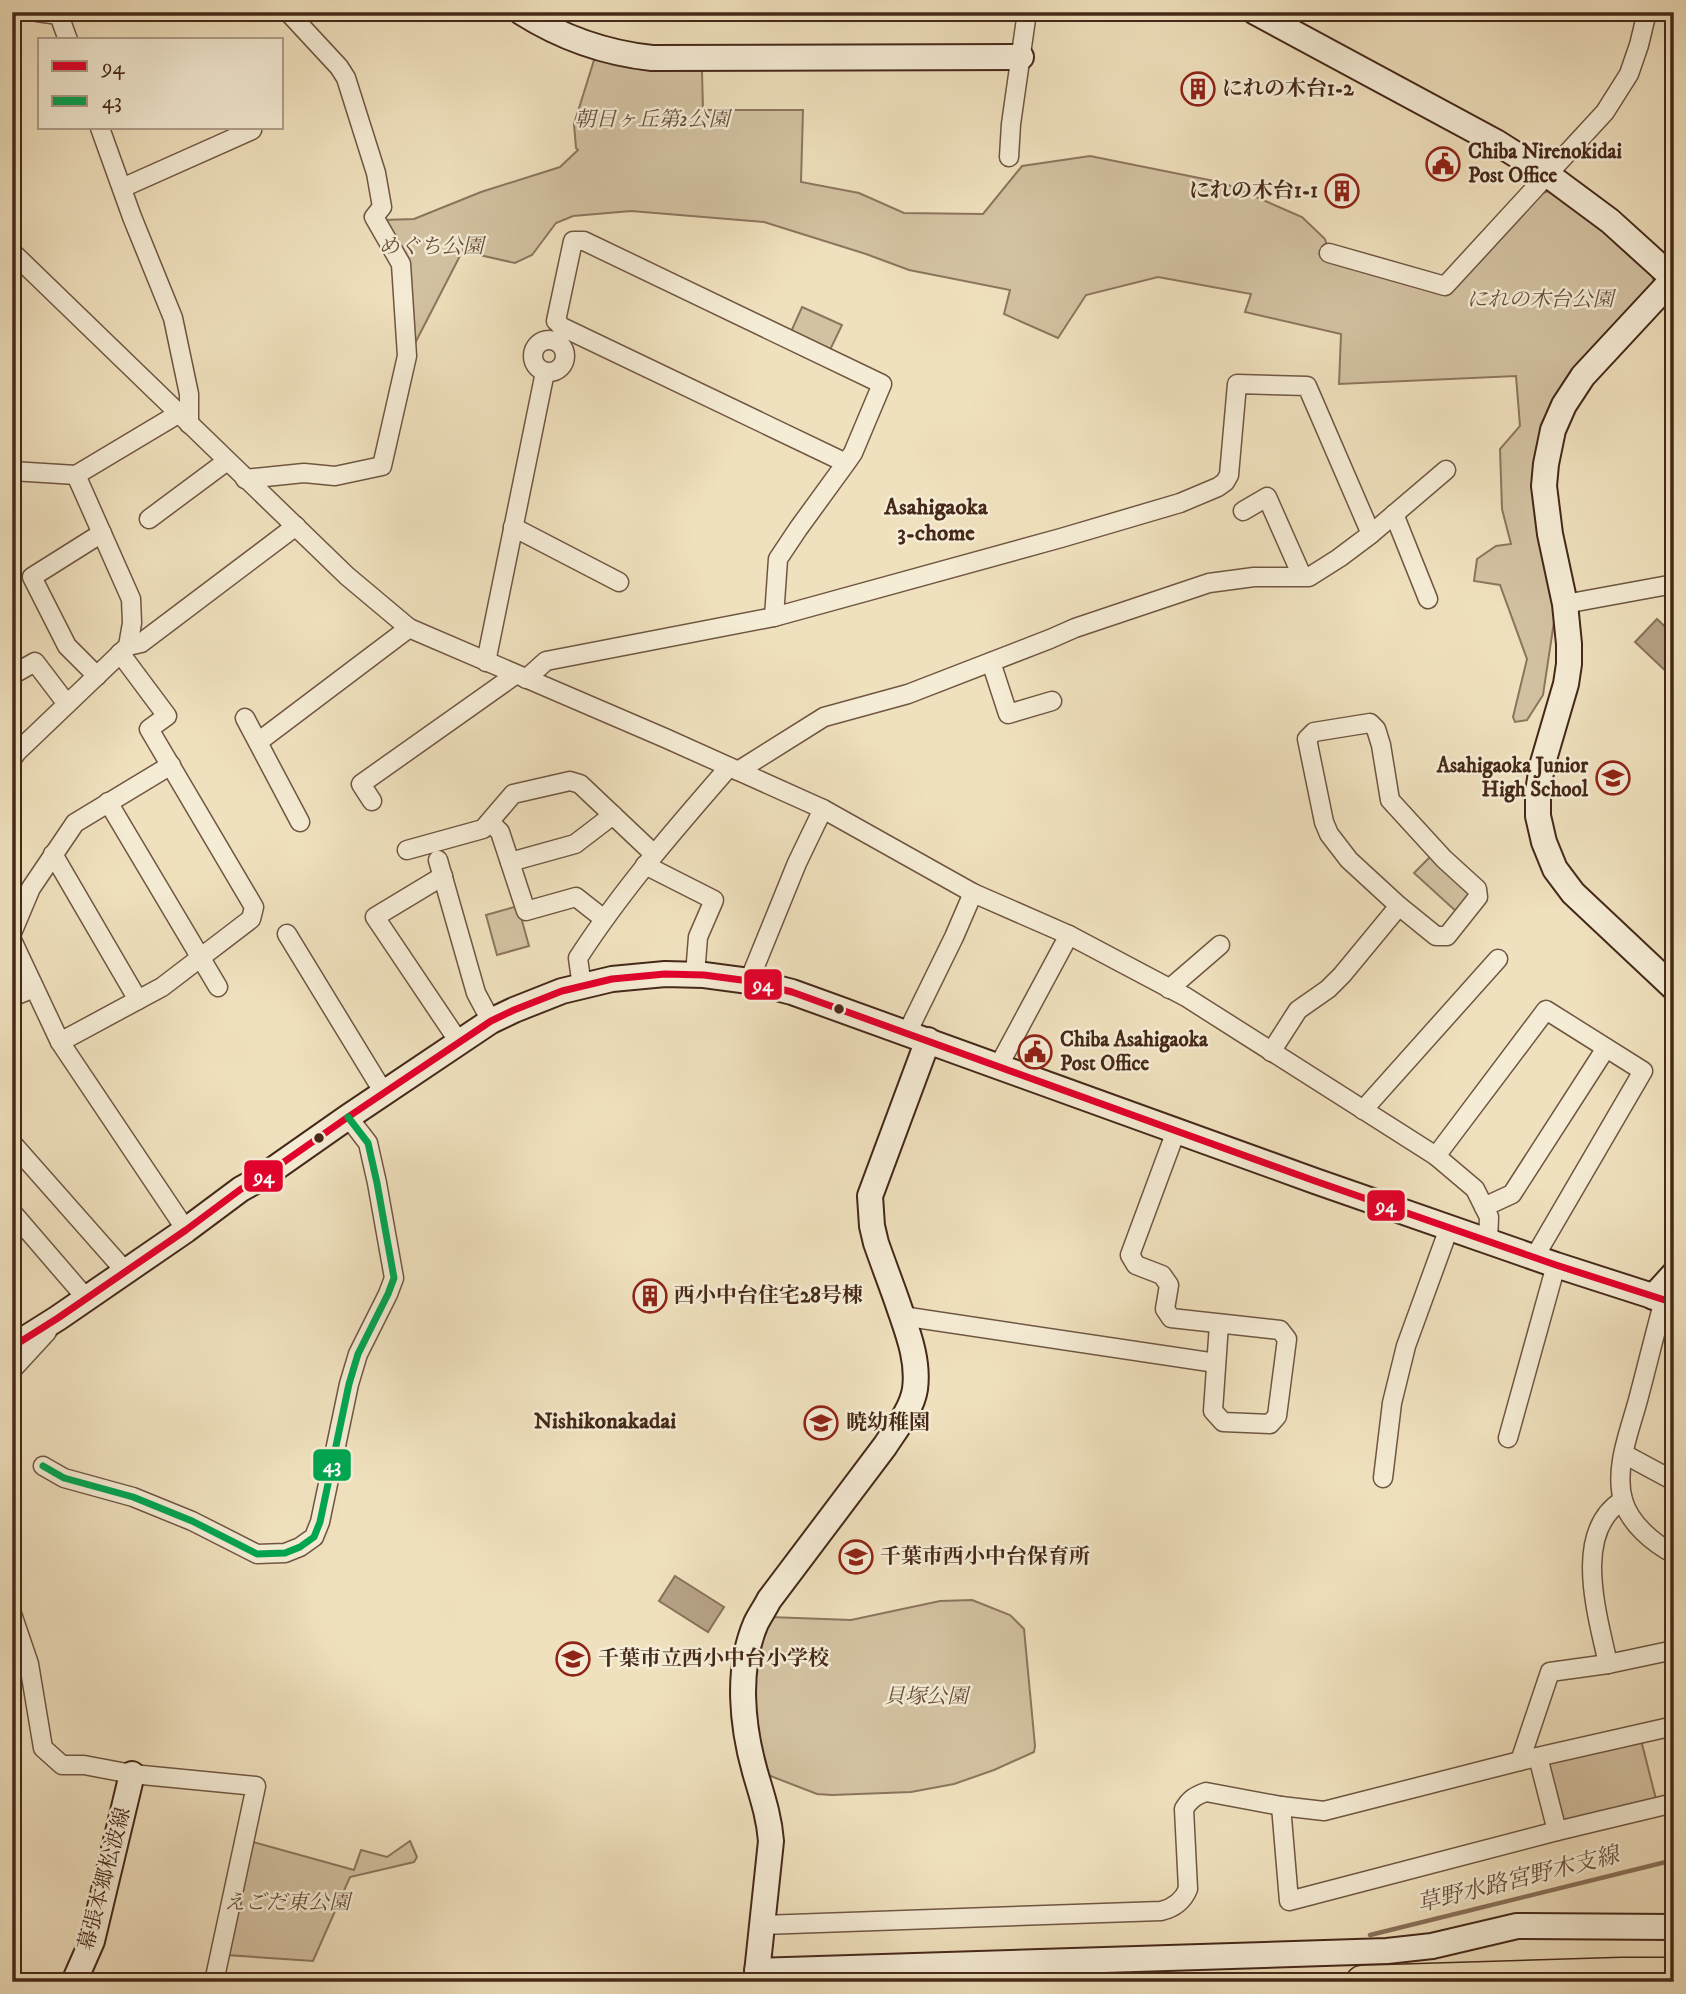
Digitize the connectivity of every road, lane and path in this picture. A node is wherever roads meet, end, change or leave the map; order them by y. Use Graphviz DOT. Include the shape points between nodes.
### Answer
graph roads {
  1 [pos="37,12"];
  2 [pos="288,12"];
  3 [pos="522,12"];
  4 [pos="1027,12"];
  5 [pos="1255,12"];
  6 [pos="1647,12"];
  7 [pos="67,38"];
  8 [pos="1021,57"];
  9 [pos="101,130"];
  10 [pos="252,130"];
  11 [pos="1009,158"];
  12 [pos="1548,175"];
  13 [pos="122,188"];
  14 [pos="12,252"];
  15 [pos="1329,253"];
  16 [pos="1674,279"];
  17 [pos="560,335"];
  18 [pos="184,419"];
  19 [pos="227,461"];
  20 [pos="846,463"];
  21 [pos="1446,470"];
  22 [pos="12,471"];
  23 [pos="76,475"];
  24 [pos="245,479"];
  25 [pos="1243,511"];
  26 [pos="1394,514"];
  27 [pos="149,519"];
  28 [pos="296,526"];
  29 [pos="513,527"];
  30 [pos="102,533"];
  31 [pos="1371,534"];
  32 [pos="1302,576"];
  33 [pos="619,582"];
  34 [pos="1674,583"];
  35 [pos="1428,598"];
  36 [pos="1565,604"];
  37 [pos="774,617"];
  38 [pos="409,628"];
  39 [pos="124,650"];
  40 [pos="486,662"];
  41 [pos="991,662"];
  42 [pos="12,675"];
  43 [pos="97,676"];
  44 [pos="520,677"];
  45 [pos="1052,701"];
  46 [pos="67,704"];
  47 [pos="245,718"];
  48 [pos="258,742"];
  49 [pos="12,759"];
  50 [pos="171,765"];
  51 [pos="733,769"];
  52 [pos="372,801"];
  53 [pos="108,802"];
  54 [pos="823,808"];
  55 [pos="614,816"];
  56 [pos="300,822"];
  57 [pos="490,822"];
  58 [pos="407,850"];
  59 [pos="53,854"];
  60 [pos="649,860"];
  61 [pos="510,862"];
  62 [pos="973,893"];
  63 [pos="1399,906"];
  64 [pos="604,919"];
  65 [pos="12,933"];
  66 [pos="287,934"];
  67 [pos="1069,935"];
  68 [pos="12,940"];
  69 [pos="1220,945"];
  70 [pos="200,957"];
  71 [pos="1498,959"];
  72 [pos="695,975"];
  73 [pos="749,981"];
  74 [pos="218,987"];
  75 [pos="582,987"];
  76 [pos="34,988"];
  77 [pos="1674,988"];
  78 [pos="1170,989"];
  79 [pos="12,997"];
  80 [pos="138,1000"];
  81 [pos="491,1021"];
  82 [pos="918,1036"];
  83 [pos="60,1042"];
  84 [pos="459,1042"];
  85 [pos="1606,1048"];
  86 [pos="1271,1052"];
  87 [pos="998,1067"];
  88 [pos="384,1093"];
  89 [pos="1363,1110"];
  90 [pos="348,1117"];
  91 [pos="1176,1131"];
  92 [pos="12,1143"];
  93 [pos="1436,1156"];
  94 [pos="1484,1207"];
  95 [pos="12,1212"];
  96 [pos="1449,1228"];
  97 [pos="186,1230"];
  98 [pos="1489,1242"];
  99 [pos="1545,1261"];
  100 [pos="125,1271"];
  101 [pos="1674,1274"];
  102 [pos="86,1298"];
  103 [pos="1664,1300"];
  104 [pos="902,1316"];
  105 [pos="58,1318"];
  106 [pos="1219,1324"];
  107 [pos="15,1344"];
  108 [pos="1216,1363"];
  109 [pos="12,1370"];
  110 [pos="1508,1437"];
  111 [pos="1624,1454"];
  112 [pos="43,1466"];
  113 [pos="1383,1478"];
  114 [pos="1674,1481"];
  115 [pos="1623,1500"];
  116 [pos="1674,1554"];
  117 [pos="12,1615"];
  118 [pos="1674,1650"];
  119 [pos="1608,1664"];
  120 [pos="1674,1726"];
  121 [pos="1538,1757"];
  122 [pos="1520,1761"];
  123 [pos="132,1774"];
  124 [pos="1674,1803"];
  125 [pos="1280,1806"];
  126 [pos="1557,1831"];
  127 [pos="762,1925"];
  128 [pos="1674,1927"];
  129 [pos="1674,1974"];
  130 [pos="757,1977"];
  131 [pos="74,1982"];
  132 [pos="214,1982"];
  133 [pos="1362,1982"];
  1 -- 7 [label="street" via="59,15"];
  2 -- 24 [label="street" via="339,66 355,103 382,207 374,217 401,264 407,356 382,466 335,476 304,473"];
  3 -- 8 [label="street" via="574,40 652,58"];
  4 -- 8 [label="street"];
  5 -- 12 [label="street" via="1496,142"];
  6 -- 12 [label="street" via="1629,74 1617,95"];
  8 -- 11 [label="street"];
  9 -- 13 [label="street"];
  10 -- 13 [label="street"];
  12 -- 15 [label="street" via="1445,286"];
  12 -- 16 [label="street" via="1610,221"];
  13 -- 18 [label="street" via="173,317 189,394"];
  14 -- 18 [label="street"];
  16 -- 36 [label="street" via="1583,376 1553,430 1544,486"];
  17 -- 20 [label="street"];
  17 -- 20 [label="street" via="556,321 573,241 584,241 882,384"];
  17 -- 29 [label="street" via="542,341 533,351 535,364 545,372"];
  18 -- 19 [label="street"];
  18 -- 23 [label="street"];
  19 -- 24 [label="street"];
  19 -- 27 [label="street"];
  20 -- 37 [label="street" via="778,559"];
  21 -- 26 [label="street"];
  22 -- 23 [label="street"];
  23 -- 30 [label="street"];
  24 -- 28 [label="street"];
  25 -- 32 [label="street" via="1267,497"];
  26 -- 31 [label="street"];
  26 -- 35 [label="street"];
  28 -- 38 [label="street"];
  28 -- 39 [label="street" via="141,643"];
  29 -- 33 [label="street"];
  29 -- 40 [label="street"];
  30 -- 39 [label="street" via="131,599 132,623"];
  30 -- 43 [label="street" via="32,577 67,646"];
  31 -- 32 [label="street" via="1319,570"];
  31 -- 37 [label="street" via="1307,386 1237,384 1229,475 1217,487 1180,503 1061,538"];
  32 -- 41 [label="street" via="1209,583"];
  34 -- 36 [label="street"];
  36 -- 77 [label="street" via="1569,664 1538,792 1544,842 1555,869 1573,893"];
  37 -- 44 [label="street" via="546,661"];
  38 -- 40 [label="street"];
  38 -- 48 [label="street"];
  39 -- 43 [label="street"];
  39 -- 50 [label="street" via="167,716 149,729"];
  40 -- 44 [label="street"];
  41 -- 45 [label="street" via="1009,715"];
  41 -- 51 [label="street" via="908,694 824,717"];
  42 -- 46 [label="street" via="35,662"];
  43 -- 46 [label="street"];
  44 -- 51 [label="street"];
  44 -- 52 [label="street" via="361,783"];
  46 -- 49 [label="street"];
  47 -- 48 [label="street"];
  48 -- 56 [label="street"];
  50 -- 53 [label="street"];
  50 -- 70 [label="street" via="254,907 251,919"];
  51 -- 54 [label="street"];
  51 -- 60 [label="street"];
  53 -- 59 [label="street" via="75,823"];
  53 -- 70 [label="street"];
  54 -- 62 [label="street"];
  54 -- 73 [label="street"];
  55 -- 57 [label="street" via="580,784 570,781 513,794"];
  55 -- 60 [label="street"];
  55 -- 61 [label="street" via="575,844"];
  57 -- 58 [label="street" via="483,830"];
  57 -- 61 [label="street" via="500,832"];
  59 -- 65 [label="street" via="30,888"];
  59 -- 80 [label="street"];
  60 -- 64 [label="street"];
  60 -- 72 [label="street" via="714,900 698,937"];
  61 -- 64 [label="street" via="526,911 576,897"];
  62 -- 67 [label="street"];
  62 -- 82 [label="street"];
  63 -- 63 [label="street" via="1436,936 1447,936 1478,897 1477,888 1390,800 1376,729 1370,723 1314,732 1307,739 1329,834 1349,860"];
  63 -- 86 [label="street" via="1342,975 1298,1010"];
  64 -- 75 [label="street" via="578,958"];
  66 -- 88 [label="street"];
  67 -- 78 [label="street"];
  67 -- 87 [label="street"];
  68 -- 76 [label="street"];
  69 -- 78 [label="street"];
  70 -- 74 [label="street"];
  70 -- 80 [label="street"];
  71 -- 89 [label="street"];
  72 -- 73 [label="street"];
  72 -- 75 [label="street" via="612,979"];
  73 -- 82 [label="street"];
  75 -- 81 [label="street" via="539,999"];
  76 -- 79 [label="street"];
  76 -- 83 [label="street"];
  78 -- 86 [label="street"];
  80 -- 83 [label="street"];
  81 -- 84 [label="street"];
  81 -- 84 [label="street" via="476,993 441,868 375,917"];
  82 -- 87 [label="street"];
  82 -- 104 [label="street" via="870,1196 876,1243"];
  83 -- 97 [label="street"];
  84 -- 88 [label="street"];
  85 -- 93 [label="street" via="1546,1010"];
  85 -- 94 [label="street" via="1512,1194"];
  85 -- 99 [label="street" via="1643,1071"];
  86 -- 89 [label="street"];
  87 -- 91 [label="street"];
  88 -- 90 [label="street"];
  89 -- 93 [label="street"];
  90 -- 97 [label="street"];
  90 -- 112 [label="street" via="368,1143 394,1278 358,1354 314,1537 285,1553 257,1555 169,1511 64,1478"];
  91 -- 96 [label="street"];
  91 -- 106 [label="street" via="1130,1255 1136,1265 1162,1275 1169,1285 1165,1309 1171,1318"];
  92 -- 100 [label="street"];
  93 -- 94 [label="street" via="1475,1189"];
  94 -- 98 [label="street" via="1489,1217"];
  95 -- 102 [label="street"];
  96 -- 98 [label="street"];
  96 -- 113 [label="street" via="1406,1346 1392,1403"];
  97 -- 100 [label="street"];
  98 -- 99 [label="street"];
  99 -- 103 [label="street"];
  99 -- 110 [label="street"];
  100 -- 102 [label="street"];
  101 -- 103 [label="street"];
  102 -- 105 [label="street"];
  103 -- 111 [label="street"];
  104 -- 108 [label="street"];
  104 -- 127 [label="street" via="912,1342 912,1400 885,1446 769,1600 749,1645 744,1718 771,1841"];
  105 -- 107 [label="street"];
  105 -- 109 [label="street"];
  106 -- 108 [label="street"];
  106 -- 108 [label="street" via="1280,1331 1287,1339 1277,1416 1270,1424 1223,1422 1213,1410"];
  111 -- 114 [label="street"];
  111 -- 115 [label="street"];
  115 -- 116 [label="street" via="1646,1535"];
  115 -- 119 [label="street" via="1604,1518 1591,1565"];
  117 -- 123 [label="street" via="29,1664 43,1748 62,1765"];
  118 -- 119 [label="street"];
  119 -- 122 [label="street" via="1550,1672"];
  120 -- 121 [label="street"];
  121 -- 122 [label="street"];
  121 -- 126 [label="street"];
  122 -- 125 [label="street" via="1324,1811"];
  123 -- 131 [label="street, 幕張本郷松波線" via="92,1941"];
  123 -- 132 [label="street" via="256,1786"];
  124 -- 126 [label="street"];
  125 -- 126 [label="street" via="1289,1901"];
  125 -- 127 [label="street" via="1206,1792 1189,1801 1183,1819 1188,1889 1170,1909"];
  127 -- 130 [label="street"];
  128 -- 130 [label="street" via="1517,1926 1432,1946 1387,1951"];
  129 -- 133 [label="highway"];
}
